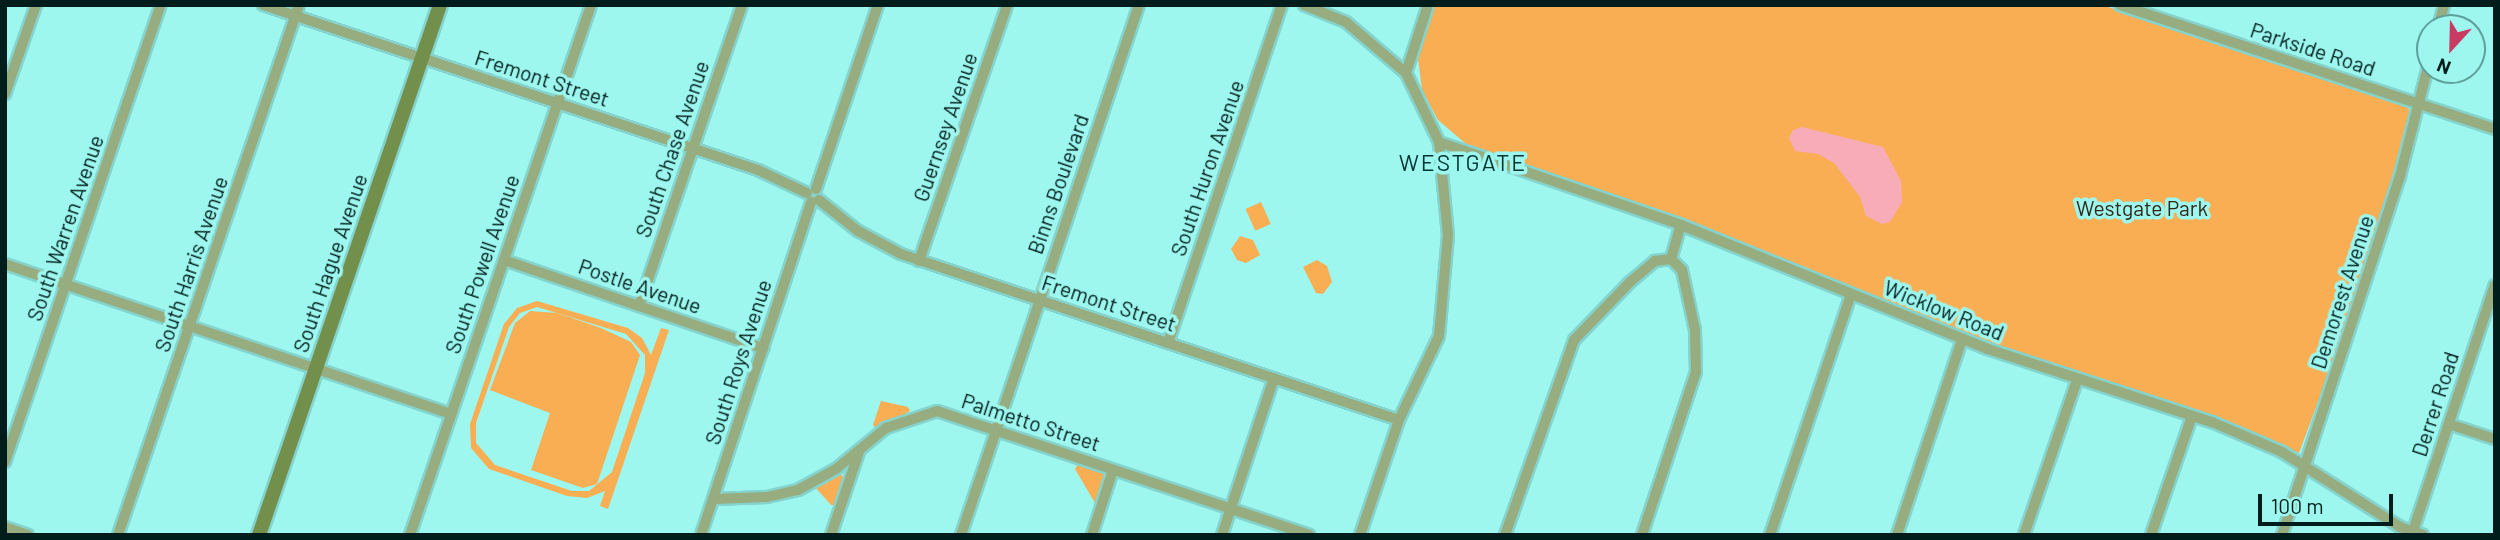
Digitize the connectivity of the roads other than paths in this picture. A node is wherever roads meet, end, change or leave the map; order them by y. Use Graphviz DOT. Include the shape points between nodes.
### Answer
graph roads {
  1 [pos="36,5"];
  2 [pos="161,5"];
  3 [pos="263,5"];
  4 [pos="299,5"];
  5 [pos="440,5"];
  6 [pos="591,5"];
  7 [pos="742,5"];
  8 [pos="878,5"];
  9 [pos="1007,5"];
  10 [pos="1139,5"];
  11 [pos="1283,5"];
  12 [pos="1304,5"];
  13 [pos="1428,5"];
  14 [pos="2120,5"];
  15 [pos="2152,10"];
  16 [pos="296,16"];
  17 [pos="422,58"];
  18 [pos="1406,73"];
  19 [pos="2425,84"];
  20 [pos="5,94"];
  21 [pos="558,103"];
  22 [pos="2420,104"];
  23 [pos="2495,129"];
  24 [pos="1439,142"];
  25 [pos="693,148"];
  26 [pos="813,196"];
  27 [pos="1681,225"];
  28 [pos="1671,259"];
  29 [pos="504,260"];
  30 [pos="919,261"];
  31 [pos="5,264"];
  32 [pos="66,285"];
  33 [pos="2495,285"];
  34 [pos="1851,294"];
  35 [pos="1040,300"];
  36 [pos="639,306"];
  37 [pos="190,327"];
  38 [pos="1962,340"];
  39 [pos="1168,343"];
  40 [pos="763,348"];
  41 [pos="316,369"];
  42 [pos="1274,378"];
  43 [pos="2077,380"];
  44 [pos="451,414"];
  45 [pos="2192,416"];
  46 [pos="1399,420"];
  47 [pos="2449,424"];
  48 [pos="996,431"];
  49 [pos="2495,439"];
  50 [pos="859,451"];
  51 [pos="5,462"];
  52 [pos="2305,465"];
  53 [pos="1113,470"];
  54 [pos="713,499"];
  55 [pos="1230,509"];
  56 [pos="5,527"];
  57 [pos="2416,534"];
  58 [pos="28,535"];
  59 [pos="118,535"];
  60 [pos="259,535"];
  61 [pos="410,535"];
  62 [pos="701,535"];
  63 [pos="831,535"];
  64 [pos="961,535"];
  65 [pos="1092,535"];
  66 [pos="1222,535"];
  67 [pos="1309,535"];
  68 [pos="1360,535"];
  69 [pos="1505,535"];
  70 [pos="1642,535"];
  71 [pos="1770,535"];
  72 [pos="1897,535"];
  73 [pos="2024,535"];
  74 [pos="2151,535"];
  75 [pos="2282,535"];
  1 -- 20 [label="street"];
  2 -- 32 [label="street, South Warren Avenue"];
  3 -- 16 [label="street, Fremont Street"];
  4 -- 16 [label="street, South Harris Avenue"];
  5 -- 17 [label="main road, South Hague Avenue"];
  6 -- 21 [label="street, South Powell Avenue"];
  7 -- 25 [label="street, South Chase Avenue"];
  8 -- 26 [label="street, South Roys Avenue"];
  9 -- 30 [label="street, Guernsey Avenue"];
  10 -- 35 [label="street, Binns Boulevard"];
  11 -- 39 [label="street, South Huron Avenue"];
  12 -- 18 [label="street" via="1346,22"];
  13 -- 18 [label="street"];
  14 -- 15 [label="street, Parkside Road"];
  15 -- 22 [label="street, Parkside Road"];
  16 -- 17 [label="street, Fremont Street"];
  16 -- 37 [label="street, South Harris Avenue"];
  17 -- 21 [label="street, Fremont Street"];
  17 -- 41 [label="main road, South Hague Avenue"];
  18 -- 24 [label="street"];
  19 -- 22 [label="street, Demorest Avenue"];
  21 -- 25 [label="street, Fremont Street"];
  21 -- 29 [label="street, South Powell Avenue"];
  22 -- 23 [label="street, Parkside Road"];
  22 -- 52 [label="street, Demorest Avenue"];
  24 -- 27 [label="street, Wicklow Road"];
  24 -- 46 [label="street" via="1448,235 1442,317 1433,352"];
  25 -- 26 [label="street, Fremont Street"];
  25 -- 36 [label="street, South Chase Avenue"];
  26 -- 30 [label="street, Fremont Street" via="867,236"];
  26 -- 40 [label="street, South Roys Avenue"];
  27 -- 28 [label="street"];
  27 -- 34 [label="street, Wicklow Road"];
  28 -- 69 [label="street" via="1656,261 1630,282 1573,340"];
  28 -- 70 [label="street" via="1682,270 1695,330 1696,372"];
  29 -- 36 [label="street, Postle Avenue"];
  29 -- 44 [label="street, South Powell Avenue"];
  30 -- 35 [label="street, Fremont Street"];
  31 -- 32 [label="street"];
  32 -- 37 [label="street"];
  32 -- 51 [label="street, South Warren Avenue"];
  33 -- 47 [label="street, Derrer Road"];
  34 -- 38 [label="street, Wicklow Road"];
  34 -- 71 [label="street"];
  35 -- 39 [label="street, Fremont Street"];
  35 -- 48 [label="street, Binns Boulevard"];
  36 -- 40 [label="street, Postle Avenue"];
  37 -- 41 [label="street"];
  37 -- 59 [label="street, South Harris Avenue"];
  38 -- 43 [label="street, Wicklow Road"];
  38 -- 72 [label="street"];
  39 -- 42 [label="street, Fremont Street"];
  40 -- 54 [label="street, South Roys Avenue"];
  41 -- 44 [label="street"];
  41 -- 60 [label="main road, South Hague Avenue"];
  42 -- 46 [label="street, Fremont Street"];
  42 -- 55 [label="street"];
  43 -- 45 [label="street, Wicklow Road"];
  43 -- 73 [label="street"];
  44 -- 61 [label="street, South Powell Avenue"];
  45 -- 52 [label="street, Wicklow Road"];
  45 -- 74 [label="street"];
  46 -- 68 [label="street"];
  47 -- 49 [label="street"];
  47 -- 57 [label="street, Derrer Road"];
  48 -- 50 [label="street, Palmetto Street" via="937,411 886,428"];
  48 -- 53 [label="street, Palmetto Street"];
  48 -- 64 [label="street, Binns Boulevard"];
  50 -- 54 [label="street, Palmetto Street" via="798,489 767,497"];
  50 -- 63 [label="street"];
  52 -- 57 [label="street, Wicklow Road"];
  52 -- 75 [label="street, Demorest Avenue"];
  53 -- 55 [label="street, Palmetto Street"];
  53 -- 65 [label="street"];
  54 -- 62 [label="street, South Roys Avenue"];
  55 -- 66 [label="street"];
  55 -- 67 [label="street, Palmetto Street"];
  56 -- 58 [label="street"];
}
